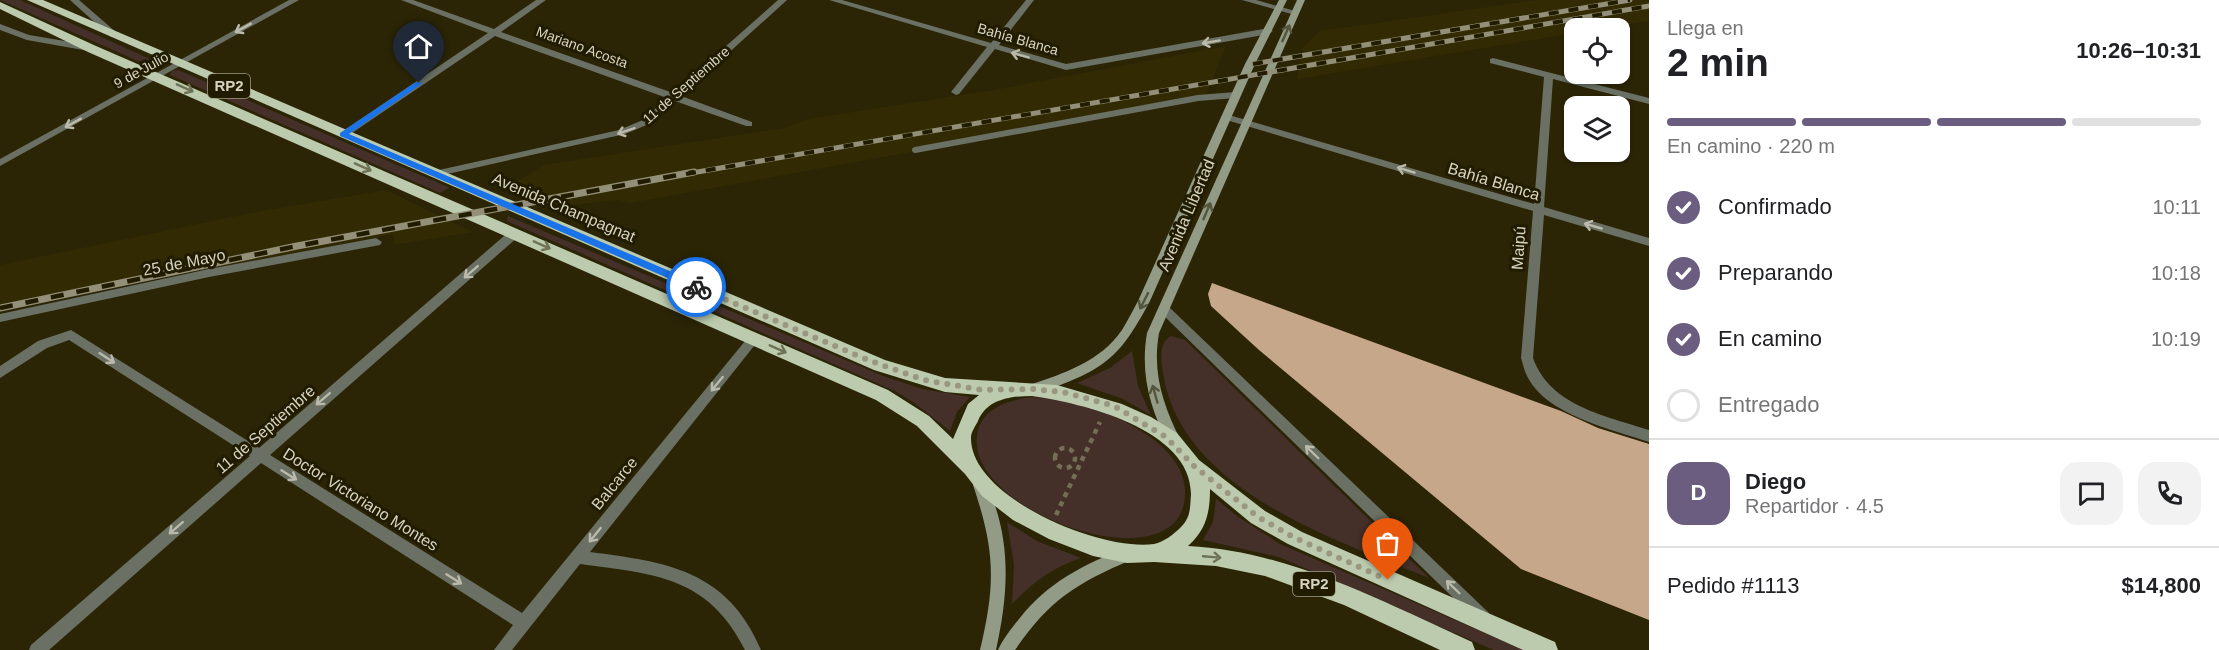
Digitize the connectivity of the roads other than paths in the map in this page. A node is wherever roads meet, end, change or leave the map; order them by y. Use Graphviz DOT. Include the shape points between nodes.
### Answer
graph roads {
  1 [pos="33,0"];
  2 [pos="74,0"];
  3 [pos="295,0"];
  4 [pos="405,0"];
  5 [pos="542,0"];
  6 [pos="783,0"];
  7 [pos="833,0"];
  8 [pos="1030,0"];
  9 [pos="1246,0"];
  10 [pos="1301,0"];
  11 [pos="1281,4"];
  12 [pos="0,5"];
  13 [pos="1295,12"];
  14 [pos="0,27"];
  15 [pos="1269,31"];
  16 [pos="495,32"];
  17 [pos="115,36"];
  18 [pos="991,48"];
  19 [pos="92,49"];
  20 [pos="1493,61"];
  21 [pos="179,64"];
  22 [pos="1549,75"];
  23 [pos="157,76"];
  24 [pos="956,92"];
  25 [pos="1236,95"];
  26 [pos="675,97"];
  27 [pos="1649,101"];
  28 [pos="1226,117"];
  29 [pos="1245,122"];
  30 [pos="748,124"];
  31 [pos="343,135"];
  32 [pos="915,150"];
  33 [pos="0,163"];
  34 [pos="434,174"];
  35 [pos="1537,210"];
  36 [pos="515,233"];
  37 [pos="376,242"];
  38 [pos="1649,243"];
  39 [pos="1165,310"];
  40 [pos="0,318"];
  41 [pos="754,338"];
  42 [pos="0,373"];
  43 [pos="1032,389"];
  44 [pos="1004,390"];
  45 [pos="1649,436"];
  46 [pos="1178,447"];
  47 [pos="258,456"];
  48 [pos="1194,466"];
  49 [pos="974,473"];
  50 [pos="1130,554"];
  51 [pos="1154,554"];
  52 [pos="577,557"];
  53 [pos="524,623"];
  54 [pos="1495,628"];
  55 [pos="37,650"];
  56 [pos="502,650"];
  57 [pos="753,650"];
  58 [pos="988,650"];
  59 [pos="1006,650"];
  60 [pos="1464,650"];
  61 [pos="1547,650"];
  1 -- 17 [label="highway, Avenida Champagnat / RP2"];
  2 -- 17 [label="street, Avenida Champagnat"];
  3 -- 21 [label="street, 9 de Julio, one-way"];
  4 -- 16 [label="street, Mariano Acosta"];
  5 -- 16 [label="street"];
  6 -- 26 [label="street, 11 de Septiembre"];
  7 -- 18 [label="street, Bahía Blanca"];
  8 -- 18 [label="street"];
  9 -- 11 [label="street"];
  10 -- 13 [label="main road, Avenida Libertad"];
  11 -- 13 [label="street"];
  11 -- 15 [label="main road, Avenida Libertad"];
  12 -- 19 [label="highway, RP2"];
  29 -- 13 [label="main road, Avenida Libertad, one-way"];
  14 -- 19 [label="street" via="27,37"];
  15 -- 18 [label="street, Bahía Blanca, one-way" via="1072,67"];
  15 -- 25 [label="main road, Avenida Libertad"];
  16 -- 26 [label="street, Mariano Acosta"];
  16 -- 31 [label="street"];
  17 -- 21 [label="highway, Avenida Champagnat / RP2"];
  18 -- 24 [label="street"];
  19 -- 23 [label="highway, RP2"];
  20 -- 22 [label="street"];
  21 -- 23 [label="street, 9 de Julio"];
  21 -- 31 [label="highway, Avenida Champagnat / RP2"];
  22 -- 27 [label="street"];
  22 -- 35 [label="street, Maipú"];
  23 -- 33 [label="street, 9 de Julio, one-way"];
  23 -- 36 [label="highway, RP2, one-way"];
  25 -- 28 [label="main road, Avenida Libertad"];
  25 -- 32 [label="lane" via="1198,98"];
  26 -- 30 [label="street, Mariano Acosta"];
  26 -- 34 [label="street, 11 de Septiembre, one-way" via="645,122 622,132"];
  28 -- 29 [label="street, Bahía Blanca"];
  28 -- 43 [label="main road, Avenida Libertad, one-way" via="1126,334 1117,346 1088,367"];
  35 -- 29 [label="street, Bahía Blanca, one-way"];
  39 -- 29 [label="main road, Avenida Libertad, one-way"];
  31 -- 34 [label="highway, Avenida Champagnat / RP2"];
  34 -- 44 [label="highway, Avenida Champagnat / RP2" via="880,365 945,385"];
  38 -- 35 [label="street, Bahía Blanca, one-way"];
  35 -- 45 [label="street, Maipú" via="1529,373 1537,384 1568,406"];
  36 -- 41 [label="highway, RP2, one-way"];
  36 -- 47 [label="street, 11 de Septiembre, one-way"];
  37 -- 40 [label="street, 25 de Mayo"];
  46 -- 39 [label="main road, Avenida Libertad, one-way" via="1158,404 1150,375 1153,333"];
  54 -- 39 [label="street, one-way"];
  41 -- 49 [label="highway, RP2, one-way" via="882,394 923,421"];
  41 -- 52 [label="street, Balcarce, one-way"];
  42 -- 47 [label="street, Doctor Victoriano Montes, one-way" via="56,338 72,335"];
  43 -- 44 [label="highway, RP2"];
  43 -- 46 [label="highway, RP2" via="1079,395 1114,406 1154,428"];
  44 -- 49 [label="highway, RP2" via="977,406 965,425 964,446"];
  46 -- 48 [label="highway, RP2"];
  47 -- 53 [label="street, Doctor Victoriano Montes, one-way"];
  47 -- 55 [label="street, 11 de Septiembre, one-way"];
  48 -- 51 [label="highway, RP2" via="1201,494 1197,520 1183,538"];
  48 -- 54 [label="highway, RP2" via="1286,534"];
  49 -- 50 [label="highway, RP2" via="1010,509 1045,529 1082,544"];
  49 -- 58 [label="main road" via="996,530 1002,568 999,604"];
  50 -- 51 [label="highway, RP2"];
  50 -- 59 [label="main road" via="1092,569 1051,594 1029,615"];
  51 -- 60 [label="highway, RP2, one-way" via="1233,559 1281,572"];
  52 -- 53 [label="street, Balcarce"];
  52 -- 57 [label="street" via="655,569 694,582 730,611"];
  53 -- 56 [label="street, Balcarce"];
  54 -- 61 [label="highway, RP2"];
}
